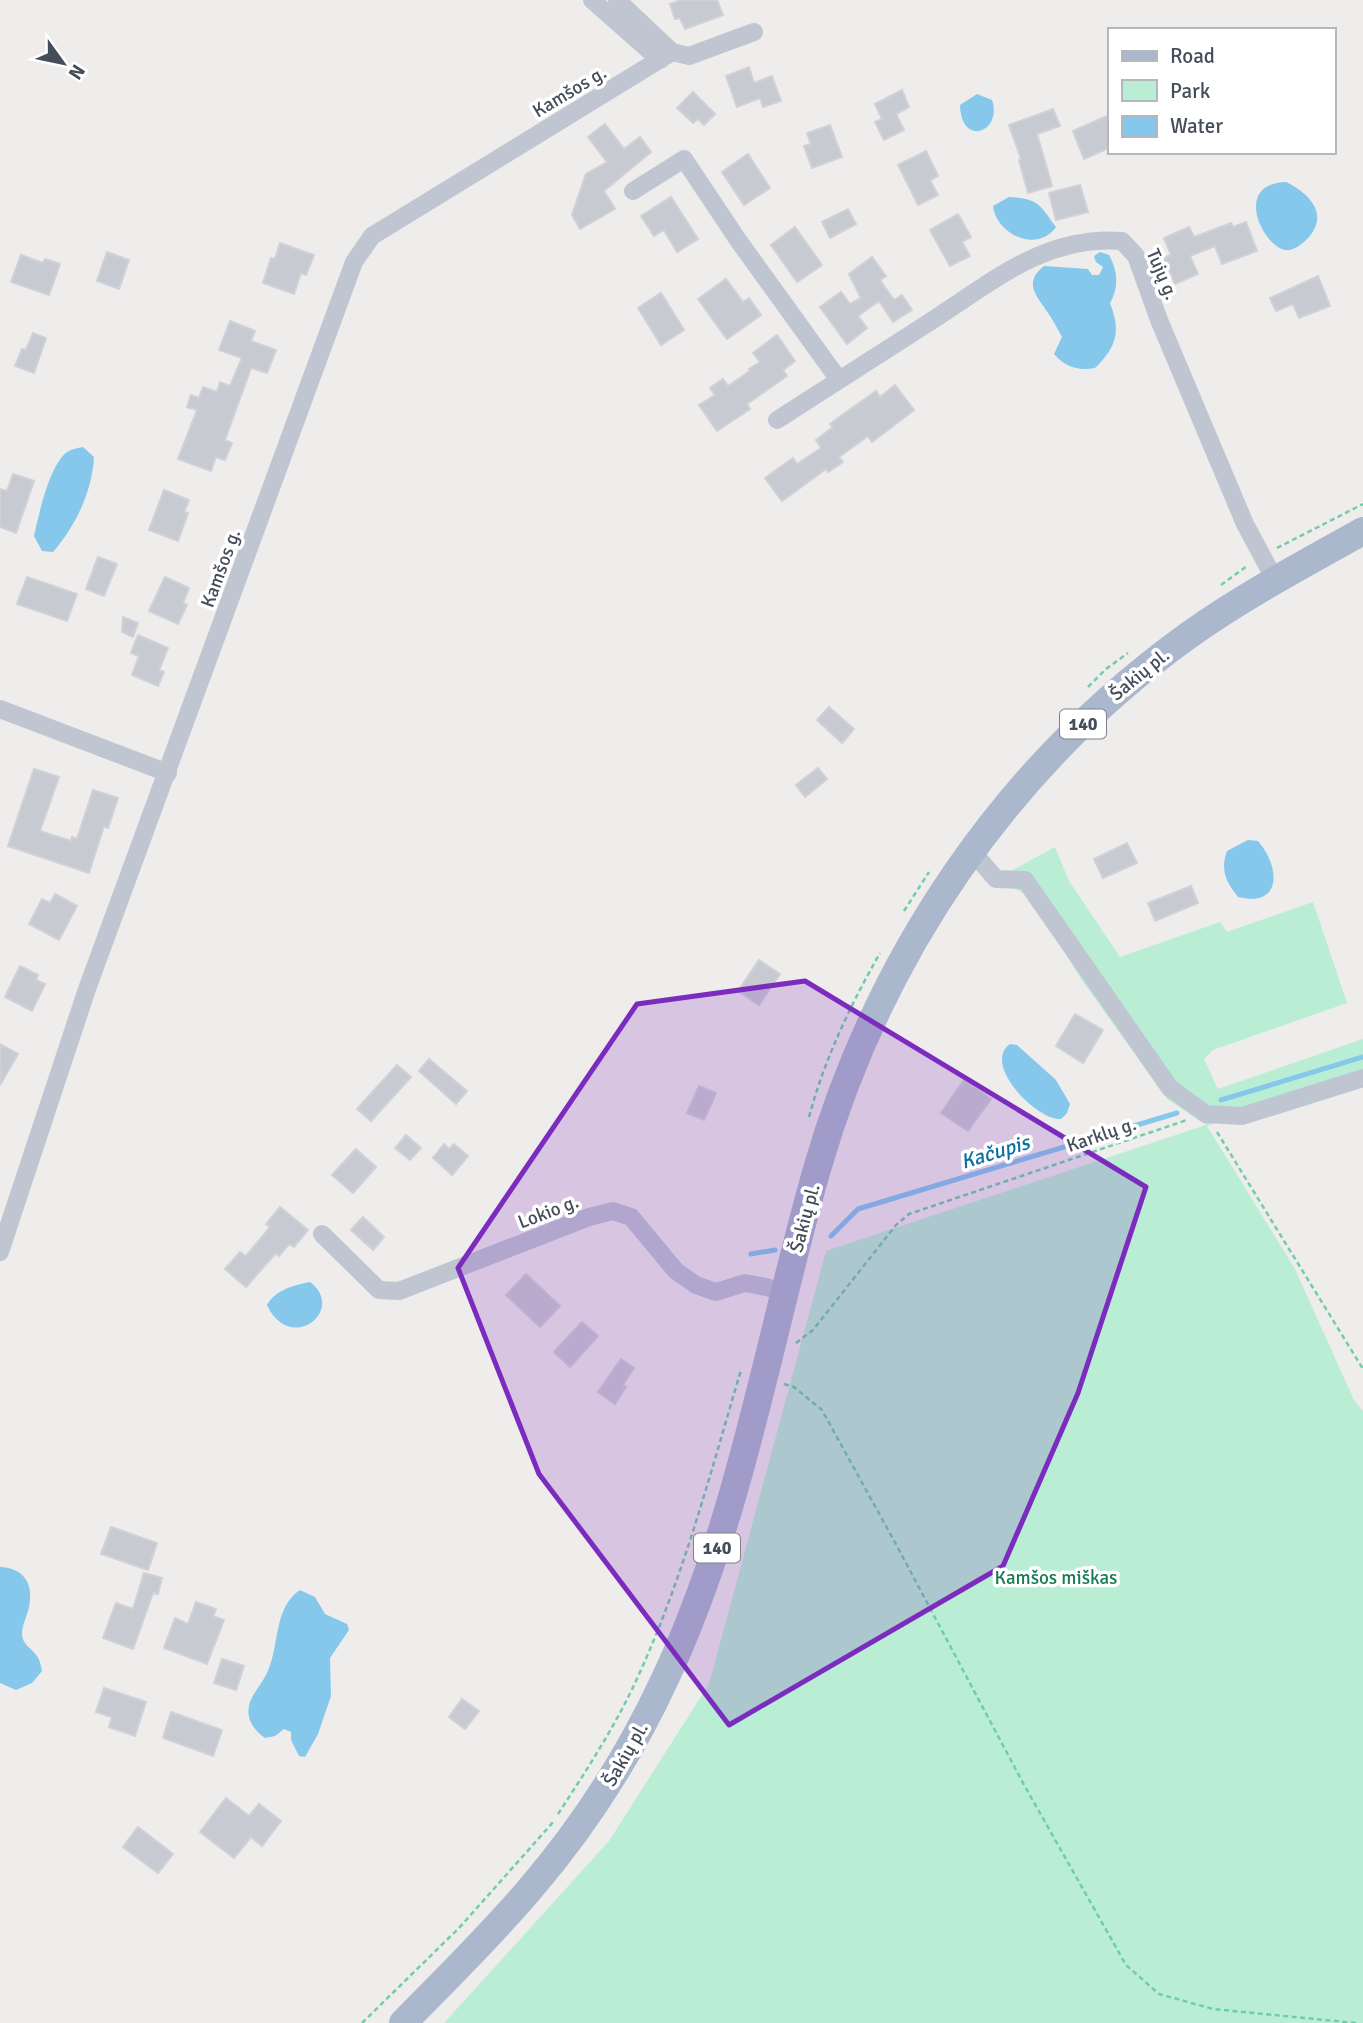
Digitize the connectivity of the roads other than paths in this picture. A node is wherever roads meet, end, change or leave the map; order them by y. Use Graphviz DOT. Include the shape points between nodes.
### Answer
graph roads {
  1 [pos="592,0"];
  2 [pos="617,0"];
  3 [pos="754,32"];
  4 [pos="666,56"];
  5 [pos="633,191"];
  6 [pos="839,380"];
  7 [pos="777,420"];
  8 [pos="1363,531"];
  9 [pos="1275,580"];
  10 [pos="0,709"];
  11 [pos="168,773"];
  12 [pos="971,850"];
  13 [pos="1363,1078"];
  14 [pos="322,1234"];
  15 [pos="0,1252"];
  16 [pos="785,1293"];
  17 [pos="403,2023"];
  1 -- 4 [label="street"];
  2 -- 4 [label="street"];
  3 -- 4 [label="street" via="689,55"];
  4 -- 11 [label="street, Kamšos g." via="372,236 354,262"];
  5 -- 6 [label="street" via="684,159"];
  6 -- 7 [label="street, Tujų g."];
  6 -- 9 [label="street, Tujų g." via="1010,268 1046,252 1098,239 1122,241 1136,256 1245,524"];
  8 -- 9 [label="main road, Šakių pl. / 140"];
  9 -- 12 [label="main road, Šakių pl. / 140" via="1191,634 1103,704 1051,755"];
  10 -- 11 [label="street"];
  11 -- 15 [label="street, Kamšos g." via="66,1048"];
  12 -- 13 [label="street" via="996,879 1025,880 1170,1088 1206,1114 1242,1115"];
  12 -- 16 [label="main road, Šakių pl. / 140" via="913,941 839,1096"];
  14 -- 16 [label="street, Lokio g." via="379,1290 399,1291 613,1211 631,1217 676,1271 696,1285 716,1292 745,1283"];
  16 -- 17 [label="main road, Šakių pl. / 140" via="705,1583 685,1636 631,1745 598,1800 531,1889"];
}
